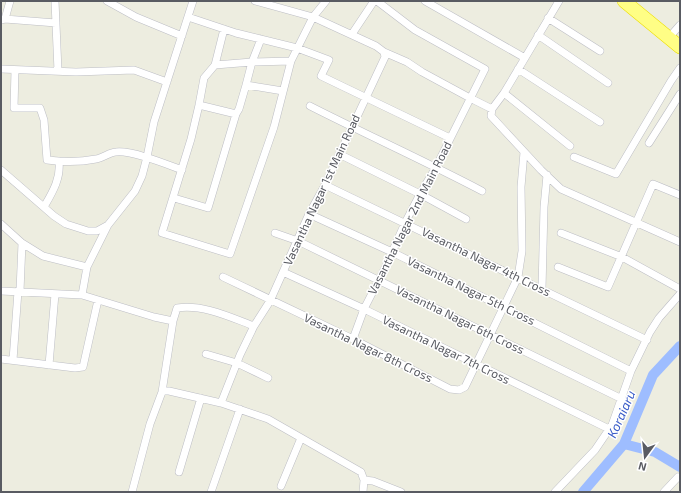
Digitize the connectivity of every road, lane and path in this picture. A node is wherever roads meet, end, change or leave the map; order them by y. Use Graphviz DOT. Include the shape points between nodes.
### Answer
graph roads {
  1 [pos="10,1"];
  2 [pos="55,1"];
  3 [pos="107,1"];
  4 [pos="194,1"];
  5 [pos="255,1"];
  6 [pos="326,1"];
  7 [pos="376,1"];
  8 [pos="425,1"];
  9 [pos="559,1"];
  10 [pos="624,1"];
  11 [pos="634,1"];
  12 [pos="188,16"];
  13 [pos="313,17"];
  14 [pos="548,18"];
  15 [pos="3,20"];
  16 [pos="56,22"];
  17 [pos="224,29"];
  18 [pos="678,32"];
  19 [pos="352,34"];
  20 [pos="538,35"];
  21 [pos="182,36"];
  22 [pos="261,39"];
  23 [pos="680,47"];
  24 [pos="297,48"];
  25 [pos="600,51"];
  26 [pos="384,52"];
  27 [pos="525,58"];
  28 [pos="252,62"];
  29 [pos="291,62"];
  30 [pos="216,65"];
  31 [pos="680,68"];
  32 [pos="1,69"];
  33 [pos="518,69"];
  34 [pos="16,70"];
  35 [pos="58,71"];
  36 [pos="167,82"];
  37 [pos="608,83"];
  38 [pos="246,85"];
  39 [pos="283,91"];
  40 [pos="504,93"];
  41 [pos="680,94"];
  42 [pos="366,98"];
  43 [pos="470,98"];
  44 [pos="198,105"];
  45 [pos="310,106"];
  46 [pos="492,109"];
  47 [pos="236,114"];
  48 [pos="600,122"];
  49 [pos="352,127"];
  50 [pos="450,138"];
  51 [pos="649,143"];
  52 [pos="570,146"];
  53 [pos="524,152"];
  54 [pos="339,154"];
  55 [pos="574,157"];
  56 [pos="147,158"];
  57 [pos="59,161"];
  58 [pos="436,167"];
  59 [pos="1,170"];
  60 [pos="182,170"];
  61 [pos="547,175"];
  62 [pos="325,185"];
  63 [pos="482,192"];
  64 [pos="420,194"];
  65 [pos="680,195"];
  66 [pos="174,198"];
  67 [pos="44,207"];
  68 [pos="309,214"];
  69 [pos="466,219"];
  70 [pos="637,222"];
  71 [pos="405,223"];
  72 [pos="1,224"];
  73 [pos="108,225"];
  74 [pos="275,233"];
  75 [pos="561,233"];
  76 [pos="298,241"];
  77 [pos="680,242"];
  78 [pos="22,243"];
  79 [pos="392,252"];
  80 [pos="622,257"];
  81 [pos="87,266"];
  82 [pos="558,268"];
  83 [pos="283,272"];
  84 [pos="223,278"];
  85 [pos="518,278"];
  86 [pos="378,281"];
  87 [pos="542,289"];
  88 [pos="680,289"];
  89 [pos="1,291"];
  90 [pos="19,291"];
  91 [pos="56,294"];
  92 [pos="680,294"];
  93 [pos="82,295"];
  94 [pos="98,300"];
  95 [pos="270,301"];
  96 [pos="504,308"];
  97 [pos="364,309"];
  98 [pos="173,321"];
  99 [pos="254,326"];
  100 [pos="491,335"];
  101 [pos="353,339"];
  102 [pos="647,340"];
  103 [pos="206,354"];
  104 [pos="1,359"];
  105 [pos="12,360"];
  106 [pos="237,363"];
  107 [pos="49,365"];
  108 [pos="477,365"];
  109 [pos="631,371"];
  110 [pos="268,378"];
  111 [pos="162,392"];
  112 [pos="201,398"];
  113 [pos="622,399"];
  114 [pos="221,403"];
  115 [pos="240,409"];
  116 [pos="609,429"];
  117 [pos="301,438"];
  118 [pos="179,472"];
  119 [pos="678,477"];
  120 [pos="364,480"];
  121 [pos="281,486"];
  122 [pos="132,492"];
  123 [pos="211,492"];
  124 [pos="363,492"];
  125 [pos="401,492"];
  126 [pos="555,492"];
  127 [pos="664,492"];
  1 -- 15 [label="street"];
  2 -- 16 [label="street"];
  3 -- 21 [label="street" via="136,17"];
  4 -- 12 [label="street"];
  5 -- 13 [label="street"];
  6 -- 13 [label="street"];
  7 -- 19 [label="street"];
  7 -- 43 [label="street, Vasantha Nagar 2nd Main Road" via="415,30 485,69"];
  8 -- 27 [label="street"];
  9 -- 14 [label="street"];
  10 -- 23 [label="highway"];
  11 -- 18 [label="highway"];
  12 -- 17 [label="street"];
  12 -- 21 [label="street"];
  13 -- 19 [label="street"];
  13 -- 24 [label="street"];
  14 -- 20 [label="street"];
  14 -- 25 [label="street"];
  15 -- 16 [label="street"];
  16 -- 35 [label="street"];
  17 -- 22 [label="street"];
  17 -- 30 [label="street"];
  19 -- 26 [label="street"];
  20 -- 27 [label="street"];
  20 -- 37 [label="street"];
  21 -- 36 [label="street"];
  22 -- 24 [label="street"];
  22 -- 28 [label="street"];
  24 -- 29 [label="street"];
  24 -- 42 [label="street" via="329,60 322,76"];
  26 -- 42 [label="street, Vasantha Nagar 1st Main Road" via="385,57"];
  26 -- 43 [label="street" via="407,62"];
  27 -- 33 [label="street"];
  28 -- 29 [label="street"];
  28 -- 30 [label="street"];
  28 -- 38 [label="street"];
  29 -- 39 [label="street"];
  30 -- 44 [label="street" via="204,78"];
  31 -- 55 [label="street" via="616,174"];
  32 -- 34 [label="street"];
  33 -- 40 [label="street"];
  33 -- 48 [label="street"];
  34 -- 35 [label="street"];
  34 -- 57 [label="street" via="14,108 40,108 44,120 47,160"];
  35 -- 36 [label="street" via="134,70"];
  36 -- 56 [label="street" via="154,122"];
  38 -- 39 [label="street"];
  38 -- 47 [label="street"];
  39 -- 66 [label="street" via="274,127 230,254 162,233"];
  40 -- 46 [label="street"];
  40 -- 52 [label="street"];
  41 -- 51 [label="street"];
  42 -- 49 [label="street, Vasantha Nagar 1st Main Road"];
  42 -- 50 [label="street"];
  43 -- 46 [label="street"];
  43 -- 50 [label="street, Vasantha Nagar 2nd Main Road"];
  44 -- 47 [label="street"];
  44 -- 60 [label="street"];
  45 -- 49 [label="street"];
  46 -- 53 [label="street" via="490,116"];
  47 -- 66 [label="street" via="208,208"];
  49 -- 54 [label="street, Vasantha Nagar 1st Main Road"];
  49 -- 58 [label="street"];
  50 -- 58 [label="street, Vasantha Nagar 2nd Main Road"];
  53 -- 61 [label="street"];
  53 -- 85 [label="street" via="521,187 522,252"];
  54 -- 62 [label="street, Vasantha Nagar 1st Main Road"];
  54 -- 64 [label="street"];
  56 -- 57 [label="street" via="115,152 94,160"];
  56 -- 60 [label="street"];
  56 -- 73 [label="street" via="135,192"];
  57 -- 67 [label="street" via="55,188"];
  58 -- 63 [label="street"];
  58 -- 64 [label="street, Vasantha Nagar 2nd Main Road"];
  59 -- 67 [label="street"];
  60 -- 66 [label="street"];
  61 -- 70 [label="street" via="561,189"];
  61 -- 87 [label="street"];
  62 -- 68 [label="street, Vasantha Nagar 1st Main Road"];
  62 -- 71 [label="street, Vasantha Nagar 4th Cross"];
  64 -- 69 [label="street"];
  64 -- 71 [label="street, Vasantha Nagar 2nd Main Road"];
  65 -- 70 [label="street" via="653,184"];
  67 -- 73 [label="street" via="66,224 88,231 97,231"];
  68 -- 76 [label="street, Vasantha Nagar 1st Main Road"];
  68 -- 79 [label="street, Vasantha Nagar 5th Cross"];
  70 -- 77 [label="street"];
  70 -- 80 [label="street"];
  71 -- 79 [label="street, Vasantha Nagar 2nd Main Road"];
  71 -- 85 [label="street, Vasantha Nagar 4th Cross"];
  72 -- 78 [label="street"];
  73 -- 81 [label="street"];
  74 -- 76 [label="street, Vasantha Nagar 6th Cross"];
  75 -- 80 [label="street"];
  76 -- 83 [label="street, Vasantha Nagar 1st Main Road"];
  76 -- 86 [label="street, Vasantha Nagar 6th Cross"];
  78 -- 81 [label="street" via="43,256"];
  78 -- 90 [label="street"];
  79 -- 86 [label="street, Vasantha Nagar 2nd Main Road"];
  79 -- 96 [label="street, Vasantha Nagar 5th Cross"];
  80 -- 82 [label="street" via="608,287"];
  80 -- 88 [label="street"];
  81 -- 93 [label="street"];
  83 -- 95 [label="street, Vasantha Nagar 1st Main Road"];
  83 -- 97 [label="street, Vasantha Nagar 7th Cross"];
  84 -- 95 [label="street, Vasantha Nagar 8th Cross"];
  85 -- 87 [label="street, Vasantha Nagar 4th Cross"];
  85 -- 96 [label="street"];
  86 -- 97 [label="street, Vasantha Nagar 2nd Main Road"];
  86 -- 100 [label="street, Vasantha Nagar 6th Cross"];
  87 -- 102 [label="street, Vasantha Nagar 4th Cross"];
  89 -- 90 [label="street"];
  90 -- 91 [label="street"];
  90 -- 105 [label="street"];
  91 -- 93 [label="street"];
  91 -- 107 [label="street"];
  92 -- 102 [label="street" via="659,318"];
  93 -- 94 [label="street"];
  94 -- 98 [label="street"];
  94 -- 107 [label="street" via="84,367"];
  95 -- 99 [label="street, Vasantha Nagar 1st Main Road"];
  95 -- 101 [label="street, Vasantha Nagar 8th Cross"];
  96 -- 100 [label="street"];
  96 -- 109 [label="street, Vasantha Nagar 5th Cross"];
  97 -- 101 [label="street, Vasantha Nagar 2nd Main Road"];
  97 -- 108 [label="street, Vasantha Nagar 7th Cross"];
  98 -- 99 [label="street" via="176,308 184,307 212,311"];
  98 -- 111 [label="street"];
  99 -- 106 [label="street, Vasantha Nagar 1st Main Road"];
  100 -- 108 [label="street"];
  100 -- 113 [label="street, Vasantha Nagar 6th Cross"];
  101 -- 108 [label="street, Vasantha Nagar 8th Cross" via="450,389 459,390 466,387"];
  102 -- 109 [label="street"];
  103 -- 106 [label="street"];
  104 -- 105 [label="street"];
  105 -- 107 [label="street"];
  106 -- 110 [label="street"];
  106 -- 114 [label="street, Vasantha Nagar 1st Main Road"];
  108 -- 116 [label="street, Vasantha Nagar 7th Cross"];
  109 -- 113 [label="street"];
  111 -- 112 [label="street" via="169,391"];
  111 -- 122 [label="street" via="150,424"];
  112 -- 114 [label="street"];
  112 -- 118 [label="street"];
  113 -- 116 [label="street"];
  114 -- 115 [label="street"];
  115 -- 117 [label="street" via="268,419"];
  115 -- 123 [label="street"];
  116 -- 126 [label="street" via="595,450"];
  117 -- 120 [label="street" via="361,472"];
  117 -- 121 [label="street"];
  119 -- 127 [label="street"];
  120 -- 124 [label="street"];
  120 -- 125 [label="street"];
}
